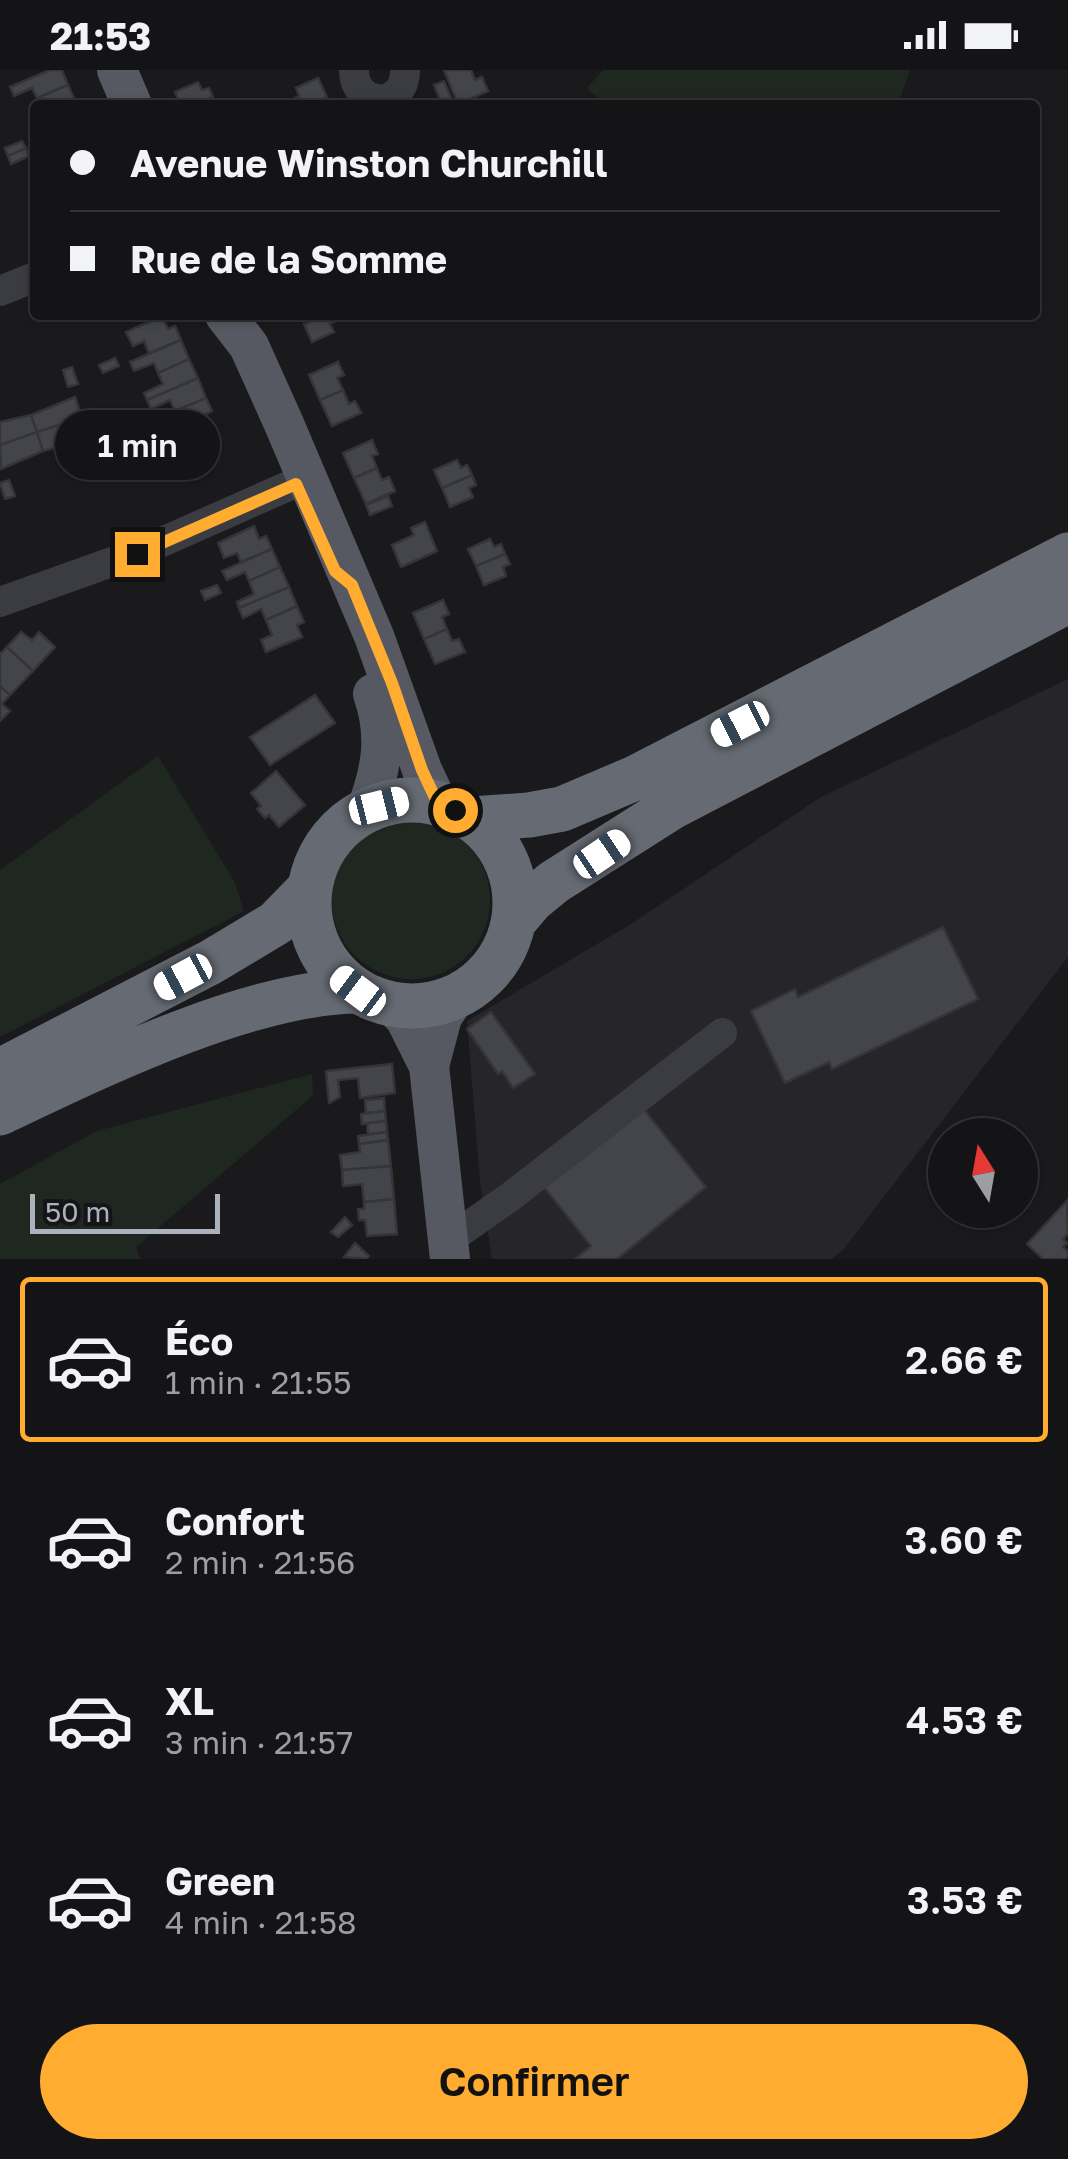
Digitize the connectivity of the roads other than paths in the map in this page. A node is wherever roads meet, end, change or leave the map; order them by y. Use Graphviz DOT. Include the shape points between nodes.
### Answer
graph roads {
  1 [pos="117,70"];
  2 [pos="354,70"];
  3 [pos="405,70"];
  4 [pos="130,100"];
  5 [pos="375,100"];
  6 [pos="381,100"];
  7 [pos="30,279"];
  8 [pos="0,291"];
  9 [pos="225,320"];
  10 [pos="228,320"];
  11 [pos="286,487"];
  12 [pos="1068,556"];
  13 [pos="352,585"];
  14 [pos="1068,601"];
  15 [pos="0,602"];
  16 [pos="366,811"];
  17 [pos="455,811"];
  18 [pos="310,888"];
  19 [pos="514,921"];
  20 [pos="456,996"];
  21 [pos="374,998"];
  22 [pos="722,1032"];
  23 [pos="429,1066"];
  24 [pos="0,1071"];
  25 [pos="0,1112"];
  26 [pos="450,1249"];
  1 -- 4 [label="main road"];
  2 -- 5 [label="street" via="362,94"];
  3 -- 6 [label="street" via="400,91"];
  7 -- 8 [label="street"];
  9 -- 11 [label="main road"];
  10 -- 13 [label="main road" via="249,346"];
  11 -- 13 [label="main road" via="296,484 335,571"];
  11 -- 15 [label="street" via="137,554"];
  11 -- 16 [label="main road" via="378,708 382,764"];
  12 -- 17 [label="highway" via="635,778 529,815"];
  13 -- 17 [label="main road" via="422,770"];
  14 -- 19 [label="highway" via="672,807 554,882"];
  16 -- 17 [label="highway" via="398,802"];
  16 -- 18 [label="highway" via="326,846"];
  17 -- 19 [label="highway" via="484,830 504,856 514,888"];
  18 -- 21 [label="highway" via="318,947 329,964"];
  18 -- 24 [label="highway" via="276,923 211,962"];
  19 -- 20 [label="highway" via="488,973"];
  20 -- 21 [label="highway" via="424,1006"];
  20 -- 23 [label="main road" via="442,1017"];
  21 -- 23 [label="main road" via="405,1018"];
  21 -- 25 [label="highway" via="331,991 225,1017"];
  22 -- 26 [label="street"];
  23 -- 26 [label="main road"];
}
